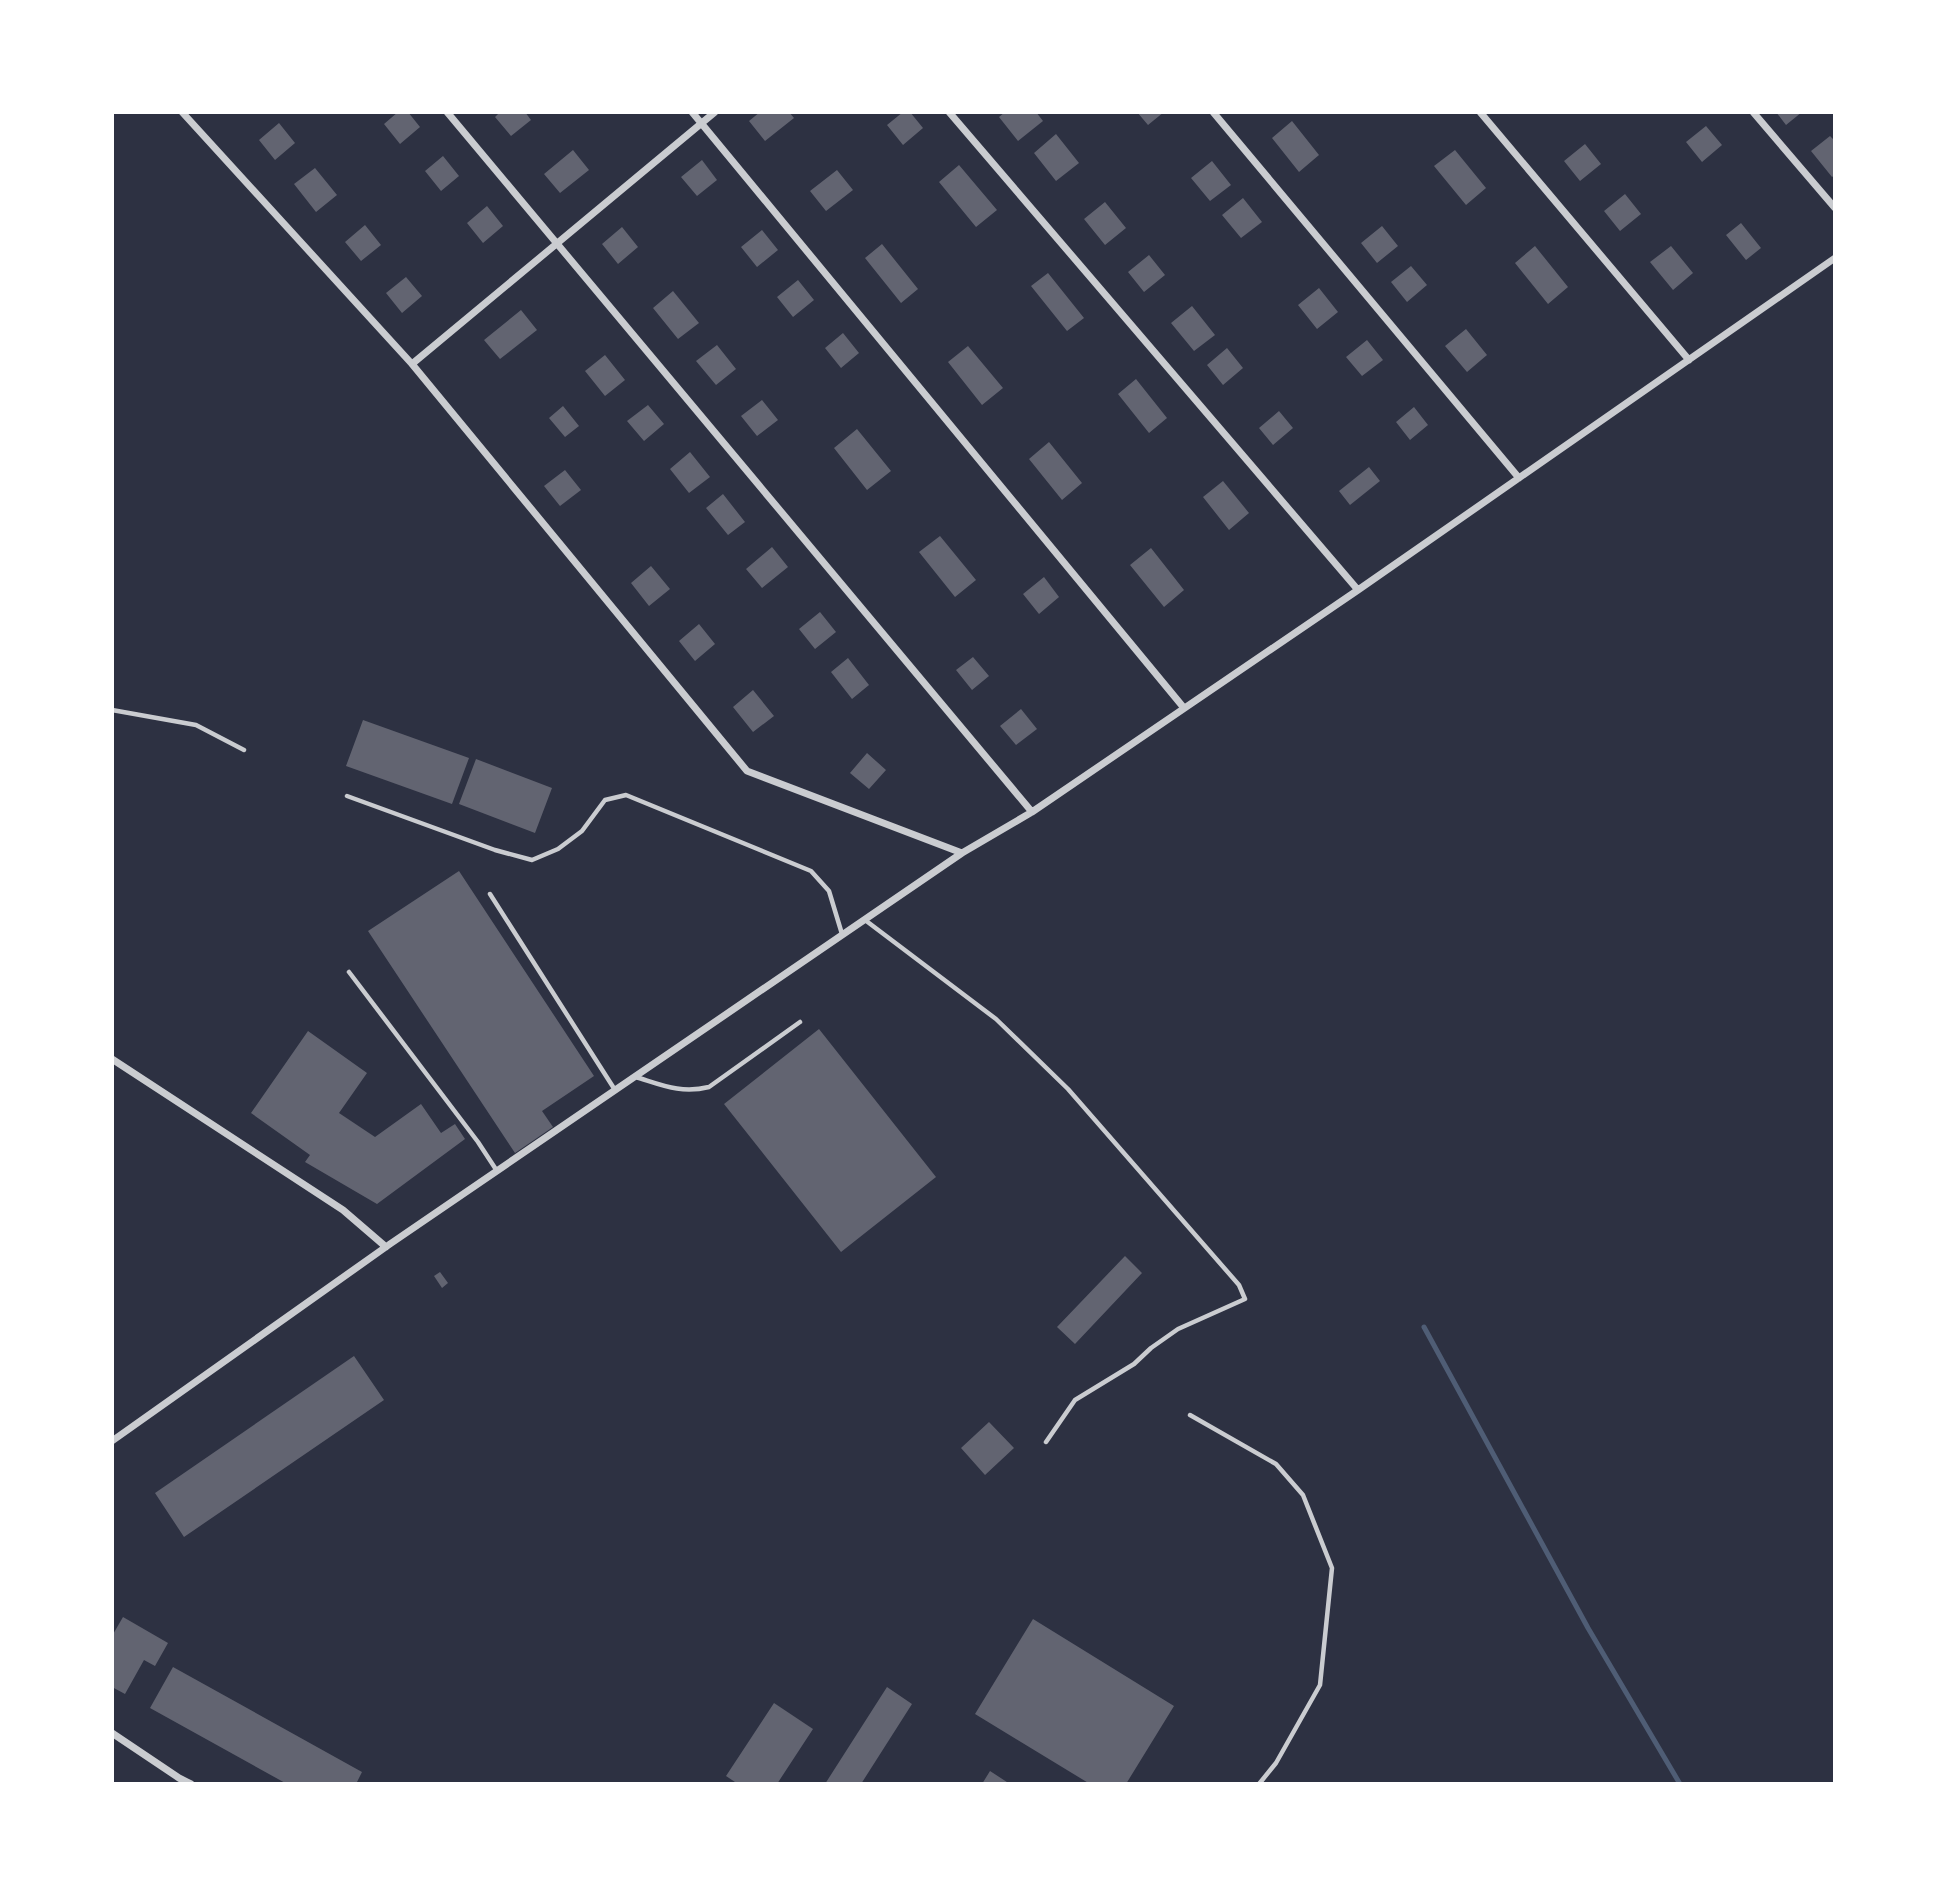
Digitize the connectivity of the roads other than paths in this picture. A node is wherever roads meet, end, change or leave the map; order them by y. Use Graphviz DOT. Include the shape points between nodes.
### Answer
graph roads {
  1 [pos="182,112"];
  2 [pos="447,112"];
  3 [pos="692,112"];
  4 [pos="715,112"];
  5 [pos="949,112"];
  6 [pos="1213,112"];
  7 [pos="1480,112"];
  8 [pos="1753,112"];
  9 [pos="701,124"];
  10 [pos="1835,208"];
  11 [pos="558,244"];
  12 [pos="1835,258"];
  13 [pos="1689,360"];
  14 [pos="412,364"];
  15 [pos="1519,478"];
  16 [pos="1358,590"];
  17 [pos="1184,708"];
  18 [pos="112,710"];
  19 [pos="244,750"];
  20 [pos="347,796"];
  21 [pos="1032,812"];
  22 [pos="962,853"];
  23 [pos="490,894"];
  24 [pos="864,920"];
  25 [pos="842,935"];
  26 [pos="349,972"];
  27 [pos="800,1022"];
  28 [pos="112,1059"];
  29 [pos="635,1077"];
  30 [pos="615,1090"];
  31 [pos="497,1171"];
  32 [pos="386,1247"];
  33 [pos="1190,1415"];
  34 [pos="112,1441"];
  35 [pos="1046,1442"];
  36 [pos="112,1733"];
  37 [pos="191,1784"];
  38 [pos="1259,1784"];
  1 -- 14 [label="street"];
  2 -- 11 [label="street"];
  3 -- 9 [label="street"];
  4 -- 9 [label="street"];
  5 -- 16 [label="street"];
  6 -- 15 [label="street"];
  7 -- 13 [label="street"];
  8 -- 10 [label="street"];
  9 -- 11 [label="street"];
  9 -- 17 [label="street"];
  11 -- 14 [label="street"];
  11 -- 21 [label="street"];
  12 -- 13 [label="street"];
  13 -- 15 [label="street"];
  14 -- 22 [label="street" via="747,771"];
  15 -- 16 [label="street"];
  16 -- 17 [label="street"];
  17 -- 21 [label="street"];
  18 -- 19 [label="lane" via="196,725"];
  20 -- 25 [label="lane" via="531,860 558,849 582,831 605,800 626,796 811,871 829,891"];
  21 -- 22 [label="street"];
  22 -- 24 [label="street"];
  23 -- 30 [label="lane"];
  24 -- 25 [label="street"];
  24 -- 35 [label="lane" via="996,1019 1068,1089 1239,1285 1245,1299 1178,1329 1134,1364 1075,1400"];
  25 -- 29 [label="street"];
  26 -- 31 [label="lane"];
  27 -- 29 [label="lane" via="709,1087 693,1091"];
  28 -- 32 [label="street" via="343,1210"];
  29 -- 30 [label="street"];
  30 -- 31 [label="street"];
  31 -- 32 [label="street"];
  32 -- 34 [label="street"];
  33 -- 38 [label="lane" via="1276,1464 1303,1495 1332,1568 1320,1685"];
  36 -- 37 [label="street"];
}
